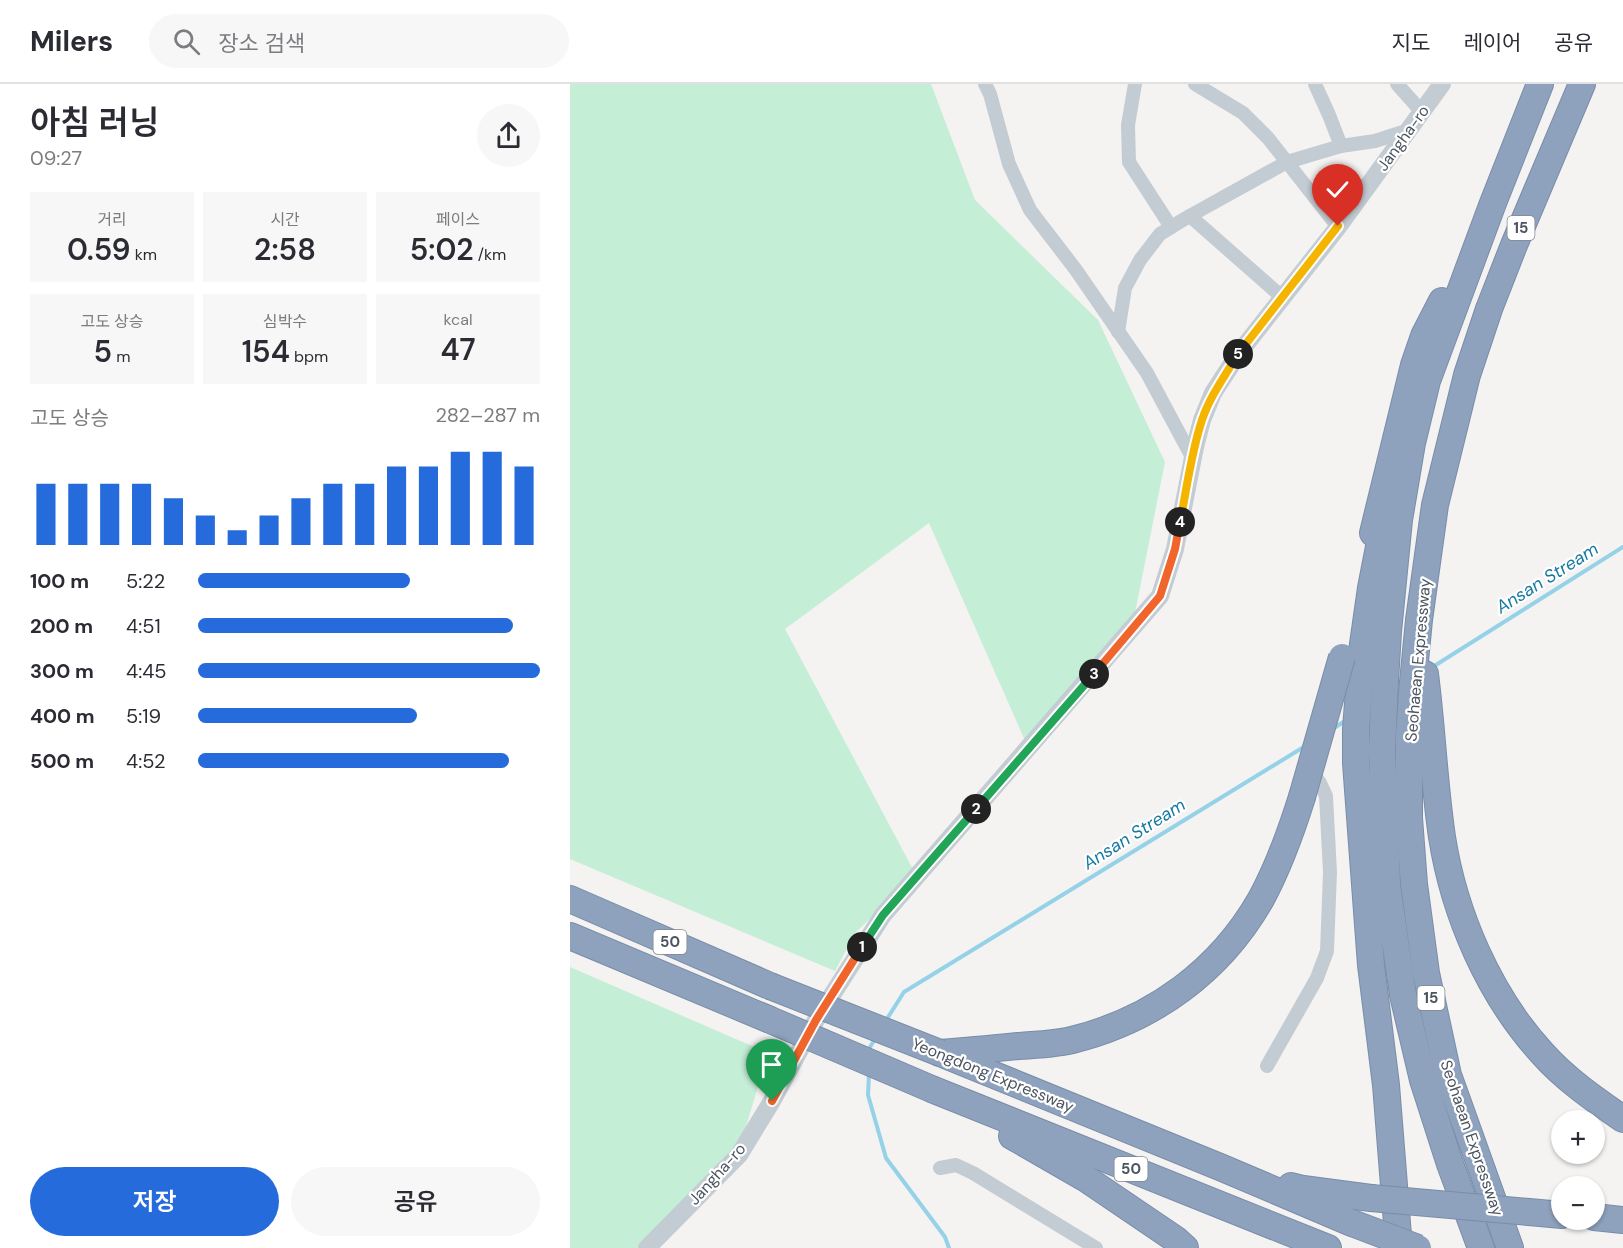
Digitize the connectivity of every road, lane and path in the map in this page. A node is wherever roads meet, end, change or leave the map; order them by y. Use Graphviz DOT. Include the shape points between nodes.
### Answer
graph roads {
  1 [pos="986,84"];
  2 [pos="1135,84"];
  3 [pos="1195,84"];
  4 [pos="1315,84"];
  5 [pos="1397,84"];
  6 [pos="1442,84"];
  7 [pos="1540,84"];
  8 [pos="1582,84"];
  9 [pos="1422,112"];
  10 [pos="1410,129"];
  11 [pos="1341,146"];
  12 [pos="1287,162"];
  13 [pos="1190,216"];
  14 [pos="1172,226"];
  15 [pos="1338,226"];
  16 [pos="1282,297"];
  17 [pos="1118,332"];
  18 [pos="1421,373"];
  19 [pos="1192,459"];
  20 [pos="1419,620"];
  21 [pos="1352,654"];
  22 [pos="1308,767"];
  23 [pos="570,899"];
  24 [pos="570,936"];
  25 [pos="940,1053"];
  26 [pos="1266,1066"];
  27 [pos="934,1090"];
  28 [pos="1623,1119"];
  29 [pos="1220,1167"];
  30 [pos="940,1168"];
  31 [pos="1551,1214"];
  32 [pos="1605,1218"];
  33 [pos="1623,1220"];
  34 [pos="647,1248"];
  35 [pos="1096,1248"];
  36 [pos="1185,1248"];
  37 [pos="1328,1248"];
  38 [pos="1400,1248"];
  39 [pos="1418,1248"];
  40 [pos="1481,1248"];
  41 [pos="1510,1248"];
  1 -- 17 [label="street" via="1009,164 1030,210"];
  2 -- 14 [label="street" via="1128,125 1129,162"];
  3 -- 12 [label="street" via="1243,113"];
  4 -- 11 [label="street"];
  5 -- 9 [label="street"];
  6 -- 9 [label="street, Jangha-ro"];
  7 -- 18 [label="highway, Seohaean Expressway / 15"];
  8 -- 20 [label="highway, Seohaean Expressway / 15" via="1514,245 1467,375 1436,505"];
  9 -- 10 [label="street, Jangha-ro"];
  10 -- 11 [label="street" via="1375,141"];
  10 -- 15 [label="street, Jangha-ro"];
  11 -- 12 [label="street"];
  12 -- 13 [label="street"];
  12 -- 15 [label="street"];
  13 -- 14 [label="street"];
  13 -- 16 [label="street"];
  14 -- 17 [label="street" via="1160,234 1140,260 1125,288"];
  15 -- 16 [label="street, Jangha-ro"];
  16 -- 19 [label="street, Jangha-ro" via="1214,393"];
  17 -- 19 [label="street" via="1147,373"];
  18 -- 21 [label="highway"];
  18 -- 40 [label="highway, Seohaean Expressway / 15" via="1399,520 1388,632 1382,750 1387,885 1403,995 1423,1080"];
  19 -- 34 [label="street, Jangha-ro" via="1175,549 1160,596 883,915 816,1020 738,1155"];
  20 -- 28 [label="highway" via="1442,838 1468,934 1513,1018 1542,1054 1580,1089"];
  20 -- 41 [label="highway, Seohaean Expressway / 15" via="1409,736 1410,829 1426,973 1448,1076"];
  21 -- 25 [label="highway, bridge" via="1274,872 1261,899 1221,955 1163,1003 1072,1040"];
  21 -- 38 [label="highway" via="1371,965"];
  22 -- 26 [label="street" via="1326,796 1330,872 1327,951 1317,978"];
  23 -- 25 [label="highway, Yeongdong Expressway / 50, bridge" via="770,986"];
  24 -- 27 [label="highway, 50, bridge"];
  25 -- 29 [label="highway, Yeongdong Expressway / 50"];
  27 -- 36 [label="highway" via="1085,1178"];
  27 -- 37 [label="highway, 50"];
  29 -- 31 [label="highway, bridge" via="1303,1189"];
  29 -- 39 [label="highway, Yeongdong Expressway / 50, bridge"];
  30 -- 35 [label="street" via="956,1165 974,1173"];
  32 -- 33 [label="highway"];
}
